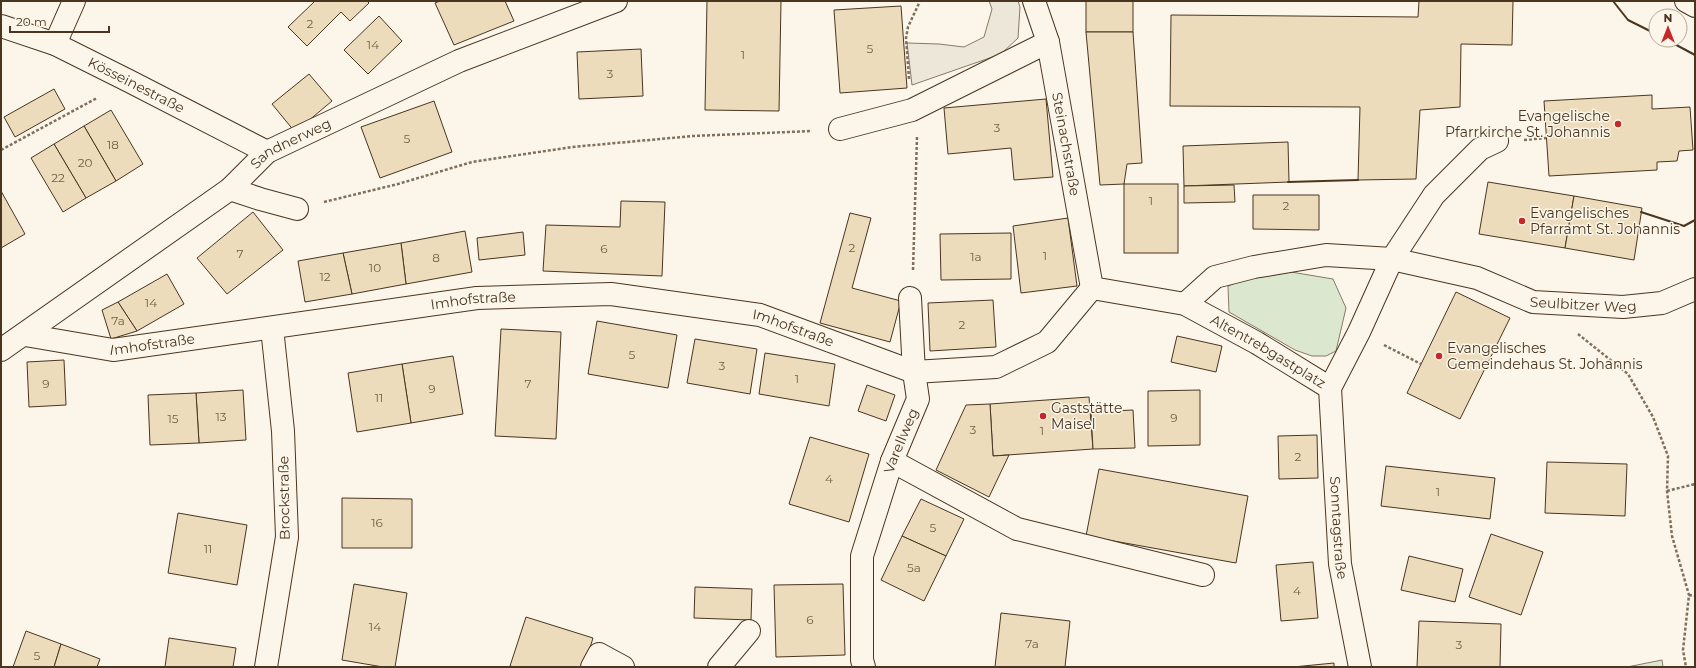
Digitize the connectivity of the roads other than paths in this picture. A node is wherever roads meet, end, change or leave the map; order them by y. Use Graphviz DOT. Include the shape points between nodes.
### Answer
graph roads {
  1 [pos="74,1"];
  2 [pos="616,1"];
  3 [pos="1034,1"];
  4 [pos="1686,1"];
  5 [pos="1695,6"];
  6 [pos="1,26"];
  7 [pos="1048,42"];
  8 [pos="55,44"];
  9 [pos="840,129"];
  10 [pos="1498,141"];
  11 [pos="267,152"];
  12 [pos="230,189"];
  13 [pos="297,209"];
  14 [pos="1392,259"];
  15 [pos="1092,288"];
  16 [pos="1695,289"];
  17 [pos="910,298"];
  18 [pos="1185,304"];
  19 [pos="272,328"];
  20 [pos="25,335"];
  21 [pos="1,350"];
  22 [pos="914,372"];
  23 [pos="1330,388"];
  24 [pos="892,461"];
  25 [pos="1203,575"];
  26 [pos="749,631"];
  27 [pos="266,667"];
  28 [pos="592,667"];
  29 [pos="623,667"];
  30 [pos="719,667"];
  31 [pos="864,667"];
  32 [pos="1360,667"];
  1 -- 8 [label="street"];
  2 -- 11 [label="street, Sandnerweg" via="459,61"];
  3 -- 7 [label="street, Steinachstraße"];
  4 -- 5 [label="street"];
  6 -- 8 [label="street, Kösseinestraße"];
  7 -- 9 [label="street" via="912,110"];
  7 -- 15 [label="street, Steinachstraße"];
  8 -- 11 [label="street, Kösseinestraße"];
  10 -- 14 [label="street, Altentrebgastplatz" via="1480,149 1434,195"];
  11 -- 12 [label="street, Sandnerweg"];
  12 -- 13 [label="street"];
  12 -- 20 [label="street, Sandnerweg"];
  14 -- 16 [label="street, Seulbitzer Weg" via="1477,278 1533,302 1623,307 1662,303"];
  14 -- 18 [label="street" via="1326,255 1254,268 1215,277"];
  14 -- 23 [label="street, Altentrebgastplatz"];
  15 -- 18 [label="street, Altentrebgastplatz"];
  15 -- 22 [label="street" via="1047,342 996,367"];
  17 -- 22 [label="street, Varellweg"];
  18 -- 23 [label="street, Altentrebgastplatz"];
  19 -- 20 [label="street, Imhofstraße" via="113,350"];
  19 -- 22 [label="street, Imhofstraße" via="477,298 611,294 760,315"];
  19 -- 27 [label="street, Brockstraße" via="283,430 287,537"];
  20 -- 21 [label="street, Sandnerweg"];
  22 -- 24 [label="street, Varellweg" via="918,399"];
  23 -- 32 [label="street, Sonntagstraße" via="1340,564"];
  24 -- 25 [label="street" via="1017,529"];
  24 -- 31 [label="street, Varellweg" via="862,556"];
  26 -- 30 [label="street"];
  28 -- 29 [label="street" via="599,654"];
}
